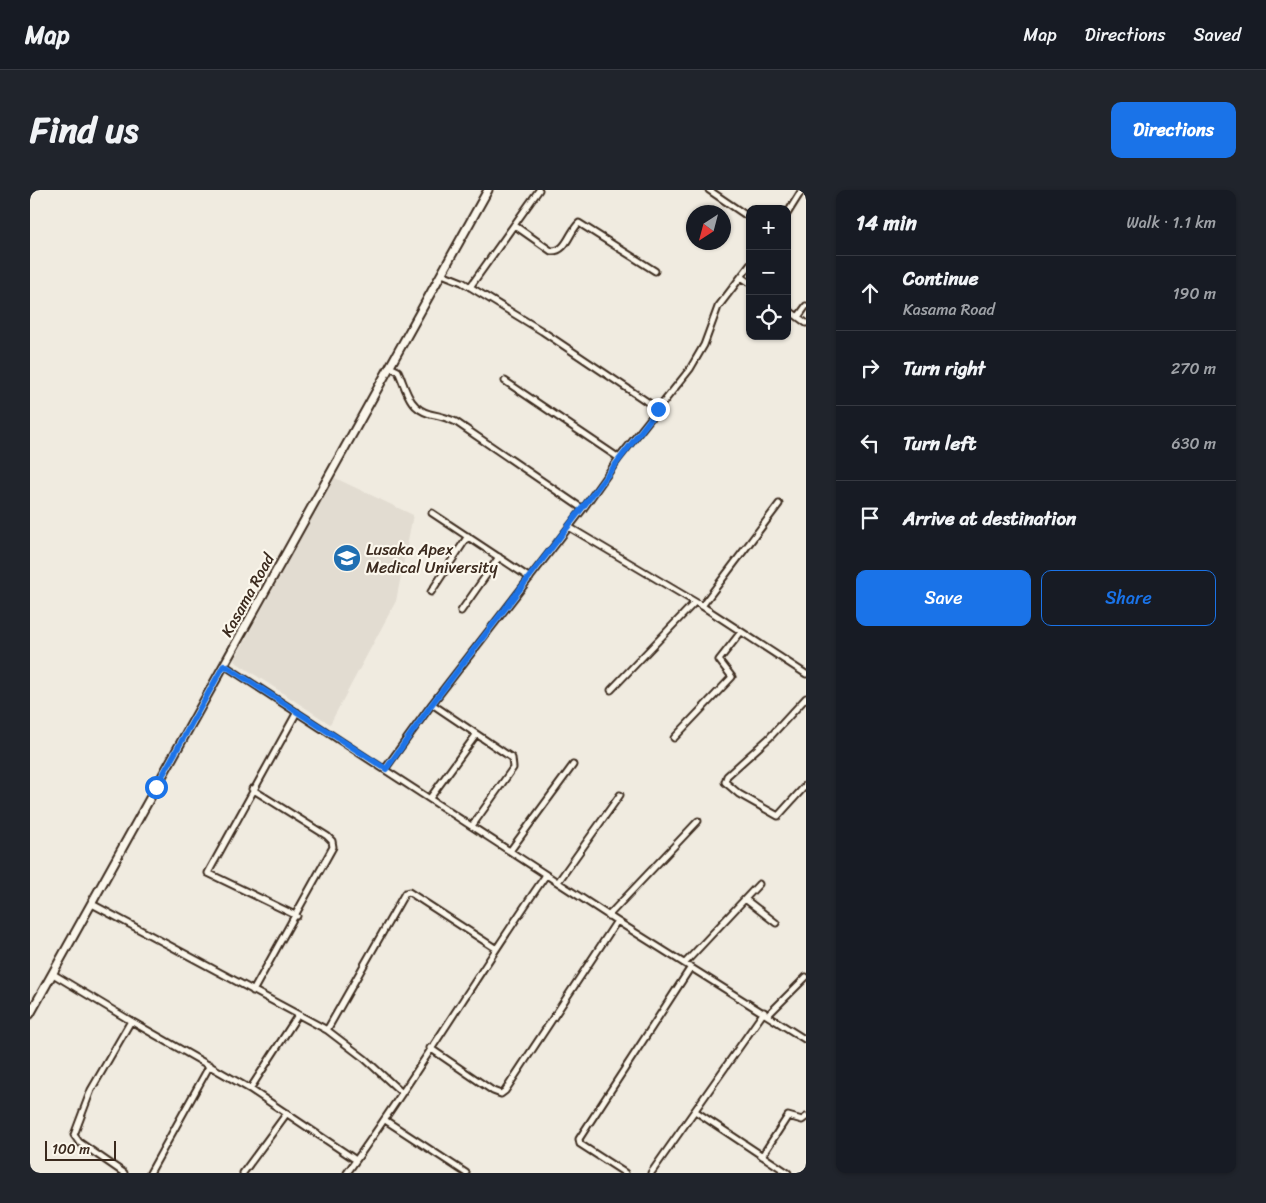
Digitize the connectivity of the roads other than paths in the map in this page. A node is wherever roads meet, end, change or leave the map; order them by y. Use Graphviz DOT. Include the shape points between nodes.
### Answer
graph roads {
  1 [pos="488,190"];
  2 [pos="539,190"];
  3 [pos="709,190"];
  4 [pos="802,190"];
  5 [pos="791,208"];
  6 [pos="746,215"];
  7 [pos="514,225"];
  8 [pos="746,270"];
  9 [pos="655,271"];
  10 [pos="442,274"];
  11 [pos="741,276"];
  12 [pos="746,280"];
  13 [pos="470,287"];
  14 [pos="806,306"];
  15 [pos="791,312"];
  16 [pos="798,317"];
  17 [pos="806,323"];
  18 [pos="390,367"];
  19 [pos="505,381"];
  20 [pos="658,409"];
  21 [pos="619,458"];
  22 [pos="779,504"];
  23 [pos="583,509"];
  24 [pos="432,513"];
  25 [pos="569,528"];
  26 [pos="468,536"];
  27 [pos="499,557"];
  28 [pos="530,578"];
  29 [pos="431,592"];
  30 [pos="695,602"];
  31 [pos="702,606"];
  32 [pos="461,611"];
  33 [pos="741,632"];
  34 [pos="224,665"];
  35 [pos="806,674"];
  36 [pos="611,690"];
  37 [pos="806,698"];
  38 [pos="432,704"];
  39 [pos="297,712"];
  40 [pos="476,734"];
  41 [pos="674,738"];
  42 [pos="574,765"];
  43 [pos="386,769"];
  44 [pos="806,785"];
  45 [pos="252,790"];
  46 [pos="620,795"];
  47 [pos="430,798"];
  48 [pos="698,821"];
  49 [pos="472,826"];
  50 [pos="510,851"];
  51 [pos="546,875"];
  52 [pos="558,882"];
  53 [pos="759,884"];
  54 [pos="745,899"];
  55 [pos="92,904"];
  56 [pos="296,916"];
  57 [pos="608,916"];
  58 [pos="617,922"];
  59 [pos="776,923"];
  60 [pos="495,948"];
  61 [pos="685,963"];
  62 [pos="691,967"];
  63 [pos="53,974"];
  64 [pos="806,978"];
  65 [pos="253,991"];
  66 [pos="766,1013"];
  67 [pos="30,1014"];
  68 [pos="298,1015"];
  69 [pos="131,1021"];
  70 [pos="327,1030"];
  71 [pos="806,1040"];
  72 [pos="430,1048"];
  73 [pos="210,1065"];
  74 [pos="250,1089"];
  75 [pos="401,1092"];
  76 [pos="695,1111"];
  77 [pos="287,1114"];
  78 [pos="806,1117"];
  79 [pos="385,1120"];
  80 [pos="762,1156"];
  81 [pos="356,1160"];
  82 [pos="622,1172"];
  83 [pos="124,1173"];
  84 [pos="150,1173"];
  85 [pos="243,1173"];
  86 [pos="347,1173"];
  87 [pos="466,1173"];
  88 [pos="650,1173"];
  89 [pos="788,1173"];
  1 -- 10 [label="street, Kasama Road"];
  2 -- 7 [label="street"];
  3 -- 6 [label="street"];
  4 -- 5 [label="street"];
  7 -- 9 [label="street" via="555,251 562,248 579,224"];
  7 -- 13 [label="street"];
  8 -- 11 [label="street"];
  10 -- 13 [label="street"];
  10 -- 18 [label="street, Kasama Road"];
  11 -- 12 [label="street"];
  11 -- 20 [label="street" via="718,307 699,356"];
  13 -- 20 [label="street" via="542,330"];
  14 -- 16 [label="street"];
  15 -- 16 [label="street"];
  16 -- 17 [label="street"];
  18 -- 23 [label="street" via="398,371 415,406 456,422"];
  18 -- 34 [label="street, Kasama Road"];
  19 -- 21 [label="street"];
  20 -- 21 [label="street"];
  21 -- 23 [label="street"];
  22 -- 31 [label="street"];
  23 -- 25 [label="street"];
  24 -- 26 [label="street"];
  25 -- 28 [label="street"];
  25 -- 30 [label="street"];
  26 -- 27 [label="street"];
  26 -- 29 [label="street"];
  27 -- 28 [label="street"];
  27 -- 32 [label="street"];
  28 -- 38 [label="street"];
  30 -- 31 [label="street"];
  30 -- 36 [label="street"];
  31 -- 33 [label="street"];
  33 -- 35 [label="street"];
  33 -- 41 [label="street" via="719,660 732,677"];
  34 -- 39 [label="street"];
  34 -- 55 [label="street, Kasama Road"];
  37 -- 44 [label="street" via="727,776 725,782 739,794 778,816"];
  38 -- 40 [label="street"];
  38 -- 43 [label="street"];
  39 -- 43 [label="street"];
  39 -- 45 [label="street"];
  40 -- 47 [label="street"];
  40 -- 49 [label="street" via="510,755 513,768"];
  42 -- 50 [label="street"];
  43 -- 47 [label="street"];
  45 -- 56 [label="street" via="332,841 334,847"];
  45 -- 56 [label="street" via="208,873"];
  46 -- 52 [label="street"];
  47 -- 49 [label="street"];
  48 -- 57 [label="street"];
  49 -- 50 [label="street"];
  50 -- 51 [label="street"];
  51 -- 52 [label="street"];
  51 -- 60 [label="street"];
  52 -- 57 [label="street"];
  53 -- 54 [label="street"];
  54 -- 59 [label="street"];
  54 -- 61 [label="street"];
  55 -- 63 [label="street, Kasama Road"];
  55 -- 65 [label="street"];
  56 -- 65 [label="street"];
  57 -- 58 [label="street"];
  58 -- 61 [label="street"];
  58 -- 72 [label="street" via="501,1094 493,1092"];
  60 -- 70 [label="street" via="409,892 405,893"];
  60 -- 72 [label="street"];
  61 -- 62 [label="street"];
  62 -- 66 [label="street"];
  62 -- 82 [label="street" via="579,1139 580,1144"];
  63 -- 67 [label="street, Kasama Road"];
  63 -- 69 [label="street"];
  64 -- 66 [label="street"];
  65 -- 68 [label="street"];
  66 -- 71 [label="street"];
  66 -- 76 [label="street"];
  68 -- 70 [label="street"];
  68 -- 74 [label="street"];
  69 -- 73 [label="street"];
  69 -- 83 [label="street" via="91,1090 74,1134 79,1142"];
  70 -- 75 [label="street"];
  72 -- 75 [label="street"];
  73 -- 74 [label="street"];
  73 -- 84 [label="street"];
  74 -- 77 [label="street"];
  75 -- 79 [label="street"];
  76 -- 80 [label="street"];
  76 -- 88 [label="street"];
  77 -- 81 [label="street"];
  77 -- 85 [label="street"];
  78 -- 80 [label="street" via="802,1120 788,1116"];
  79 -- 81 [label="street"];
  79 -- 87 [label="street"];
  80 -- 89 [label="street"];
  81 -- 86 [label="street"];
}
